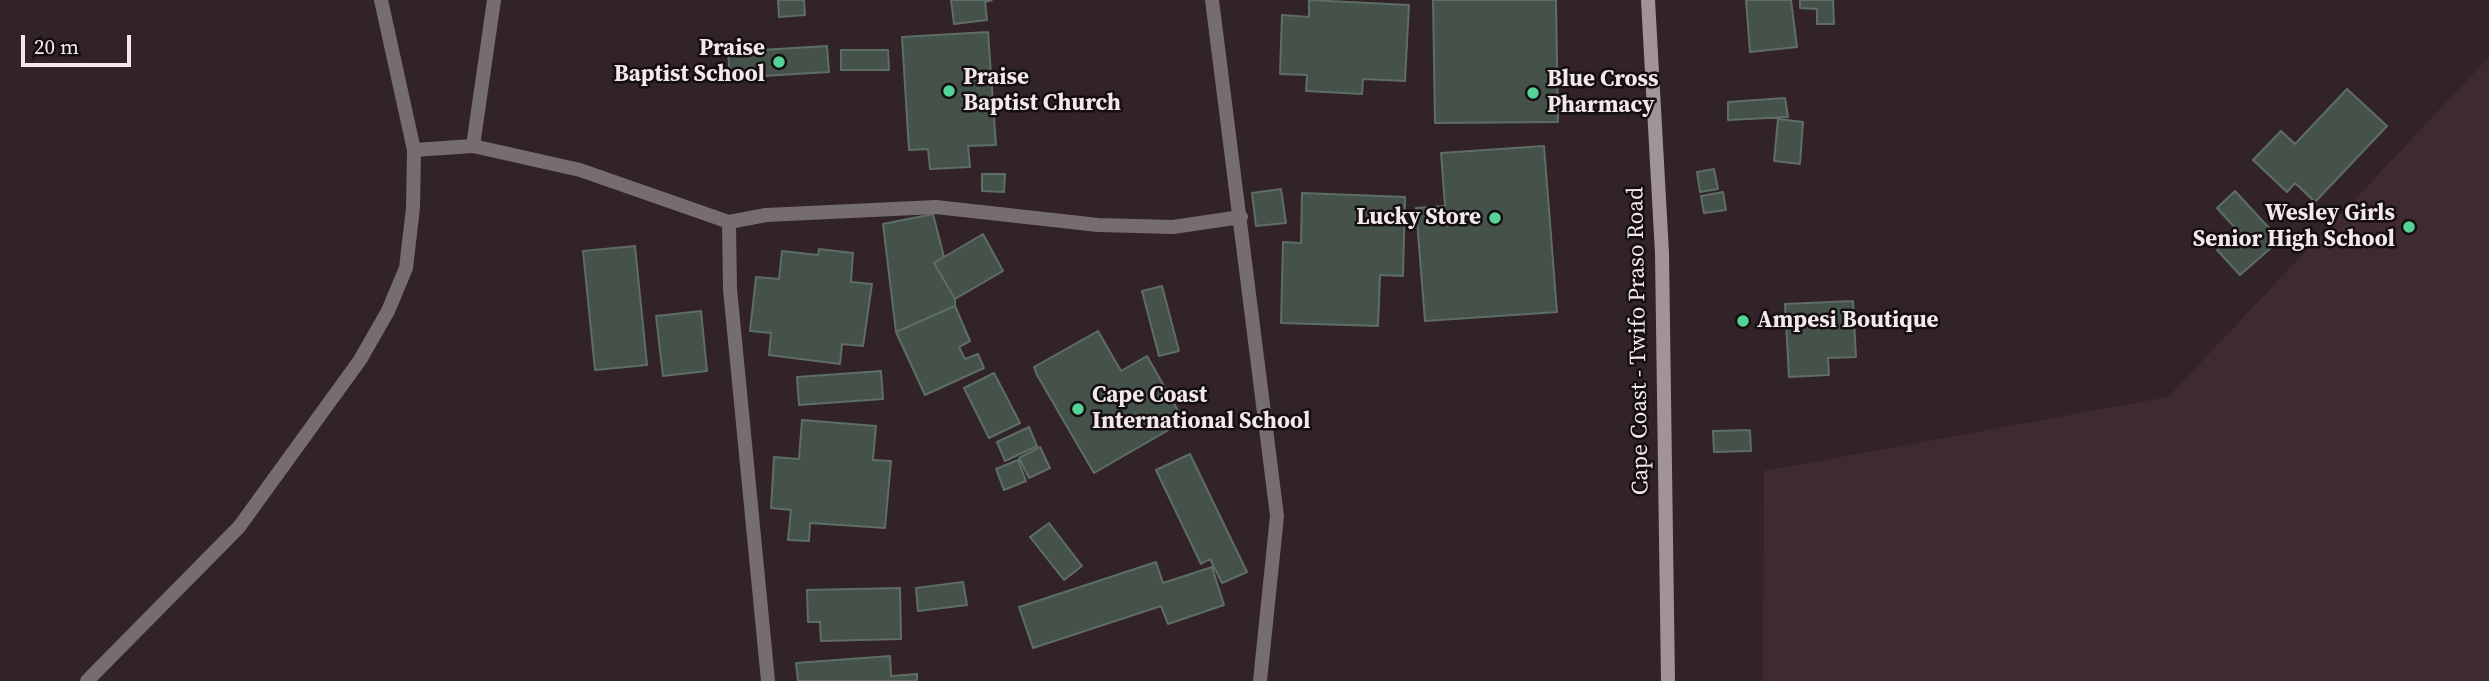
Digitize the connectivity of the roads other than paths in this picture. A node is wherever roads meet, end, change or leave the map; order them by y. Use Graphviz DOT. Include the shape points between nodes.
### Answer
graph roads {
  1 [pos="381,0"];
  2 [pos="494,0"];
  3 [pos="1212,0"];
  4 [pos="1648,0"];
  5 [pos="473,146"];
  6 [pos="414,150"];
  7 [pos="1241,217"];
  8 [pos="729,222"];
  9 [pos="88,681"];
  10 [pos="768,681"];
  11 [pos="1260,681"];
  12 [pos="1668,681"];
  1 -- 6 [label="street"];
  2 -- 5 [label="street"];
  3 -- 7 [label="street"];
  4 -- 12 [label="main road, Cape Coast - Twifo Praso Road" via="1662,253"];
  5 -- 6 [label="street"];
  5 -- 8 [label="street" via="580,170"];
  6 -- 9 [label="street" via="406,268 360,360 239,527"];
  7 -- 8 [label="street" via="1173,227 1098,225 936,207 766,215"];
  7 -- 11 [label="street" via="1277,516"];
  8 -- 10 [label="street" via="730,289"];
}
